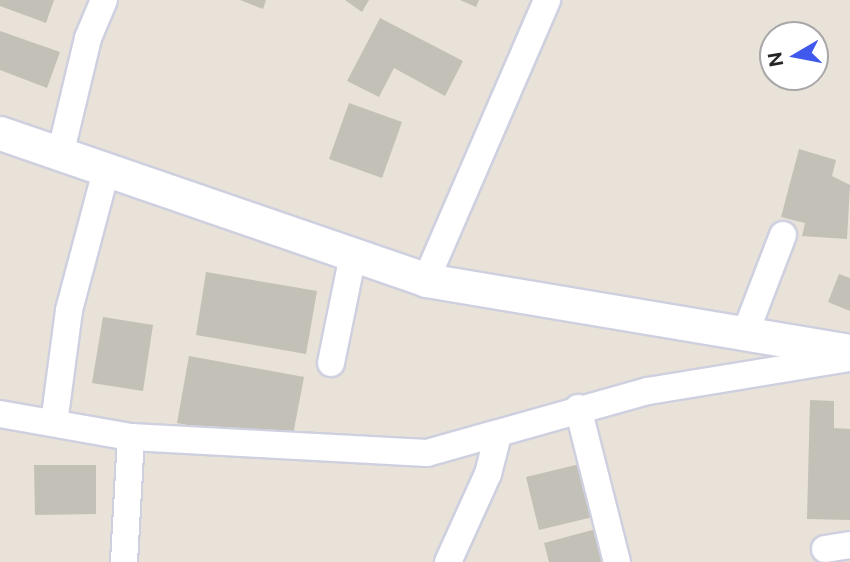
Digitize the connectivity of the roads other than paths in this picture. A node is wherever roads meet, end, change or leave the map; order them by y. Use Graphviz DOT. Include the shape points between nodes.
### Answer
graph roads {
  1 [pos="104,0"];
  2 [pos="547,0"];
  3 [pos="0,133"];
  4 [pos="60,155"];
  5 [pos="106,171"];
  6 [pos="783,235"];
  7 [pos="354,256"];
  8 [pos="426,280"];
  9 [pos="745,334"];
  10 [pos="850,351"];
  11 [pos="850,358"];
  12 [pos="331,363"];
  13 [pos="578,408"];
  14 [pos="0,414"];
  15 [pos="54,424"];
  16 [pos="498,435"];
  17 [pos="131,438"];
  18 [pos="124,562"];
  19 [pos="448,562"];
  20 [pos="617,562"];
  1 -- 4 [label="street" via="88,38"];
  2 -- 8 [label="street"];
  3 -- 4 [label="street"];
  4 -- 5 [label="street"];
  5 -- 7 [label="street"];
  5 -- 15 [label="street" via="69,310"];
  6 -- 9 [label="street"];
  7 -- 8 [label="street"];
  7 -- 12 [label="street"];
  8 -- 9 [label="street"];
  9 -- 10 [label="street"];
  11 -- 13 [label="street"];
  13 -- 16 [label="street"];
  13 -- 20 [label="street"];
  14 -- 15 [label="street"];
  15 -- 17 [label="street"];
  16 -- 17 [label="street" via="427,453"];
  16 -- 19 [label="street" via="488,474"];
  17 -- 18 [label="street"];
}
